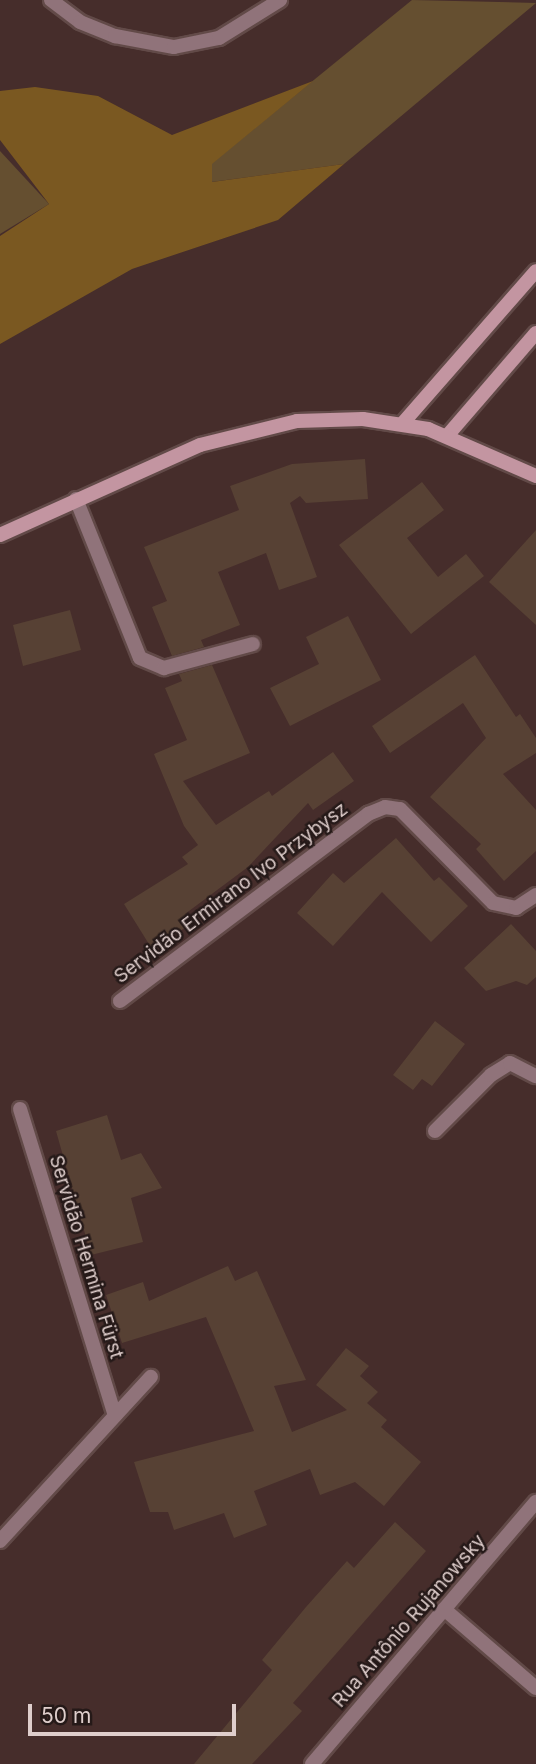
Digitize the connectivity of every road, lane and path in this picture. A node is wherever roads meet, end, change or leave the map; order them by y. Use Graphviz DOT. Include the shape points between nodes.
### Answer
graph roads {
  1 [pos="51,0"];
  2 [pos="280,0"];
  3 [pos="536,271"];
  4 [pos="536,333"];
  5 [pos="402,424"];
  6 [pos="447,436"];
  7 [pos="536,476"];
  8 [pos="76,499"];
  9 [pos="0,535"];
  10 [pos="253,644"];
  11 [pos="536,895"];
  12 [pos="120,1001"];
  13 [pos="536,1076"];
  14 [pos="20,1109"];
  15 [pos="435,1131"];
  16 [pos="151,1377"];
  17 [pos="115,1416"];
  18 [pos="536,1502"];
  19 [pos="0,1541"];
  20 [pos="444,1609"];
  21 [pos="536,1688"];
  22 [pos="312,1764"];
  1 -- 2 [label="street" via="80,22 115,36 174,47 219,38"];
  3 -- 5 [label="main road"];
  4 -- 6 [label="main road"];
  5 -- 6 [label="main road"];
  5 -- 8 [label="main road" via="326,419 267,426 200,445"];
  6 -- 7 [label="main road"];
  8 -- 9 [label="main road"];
  8 -- 10 [label="street" via="140,658 164,668"];
  11 -- 12 [label="street, Servidão Ermirano Ivo Przybysz" via="516,908 493,903 400,809 385,807 368,814"];
  13 -- 15 [label="street" via="510,1063 491,1075"];
  14 -- 17 [label="street, Servidão Hermina Fürst"];
  16 -- 17 [label="street"];
  17 -- 19 [label="street"];
  18 -- 20 [label="street, Rua Antônio Rujanowsky"];
  20 -- 21 [label="street"];
  20 -- 22 [label="street, Rua Antônio Rujanowsky"];
}
